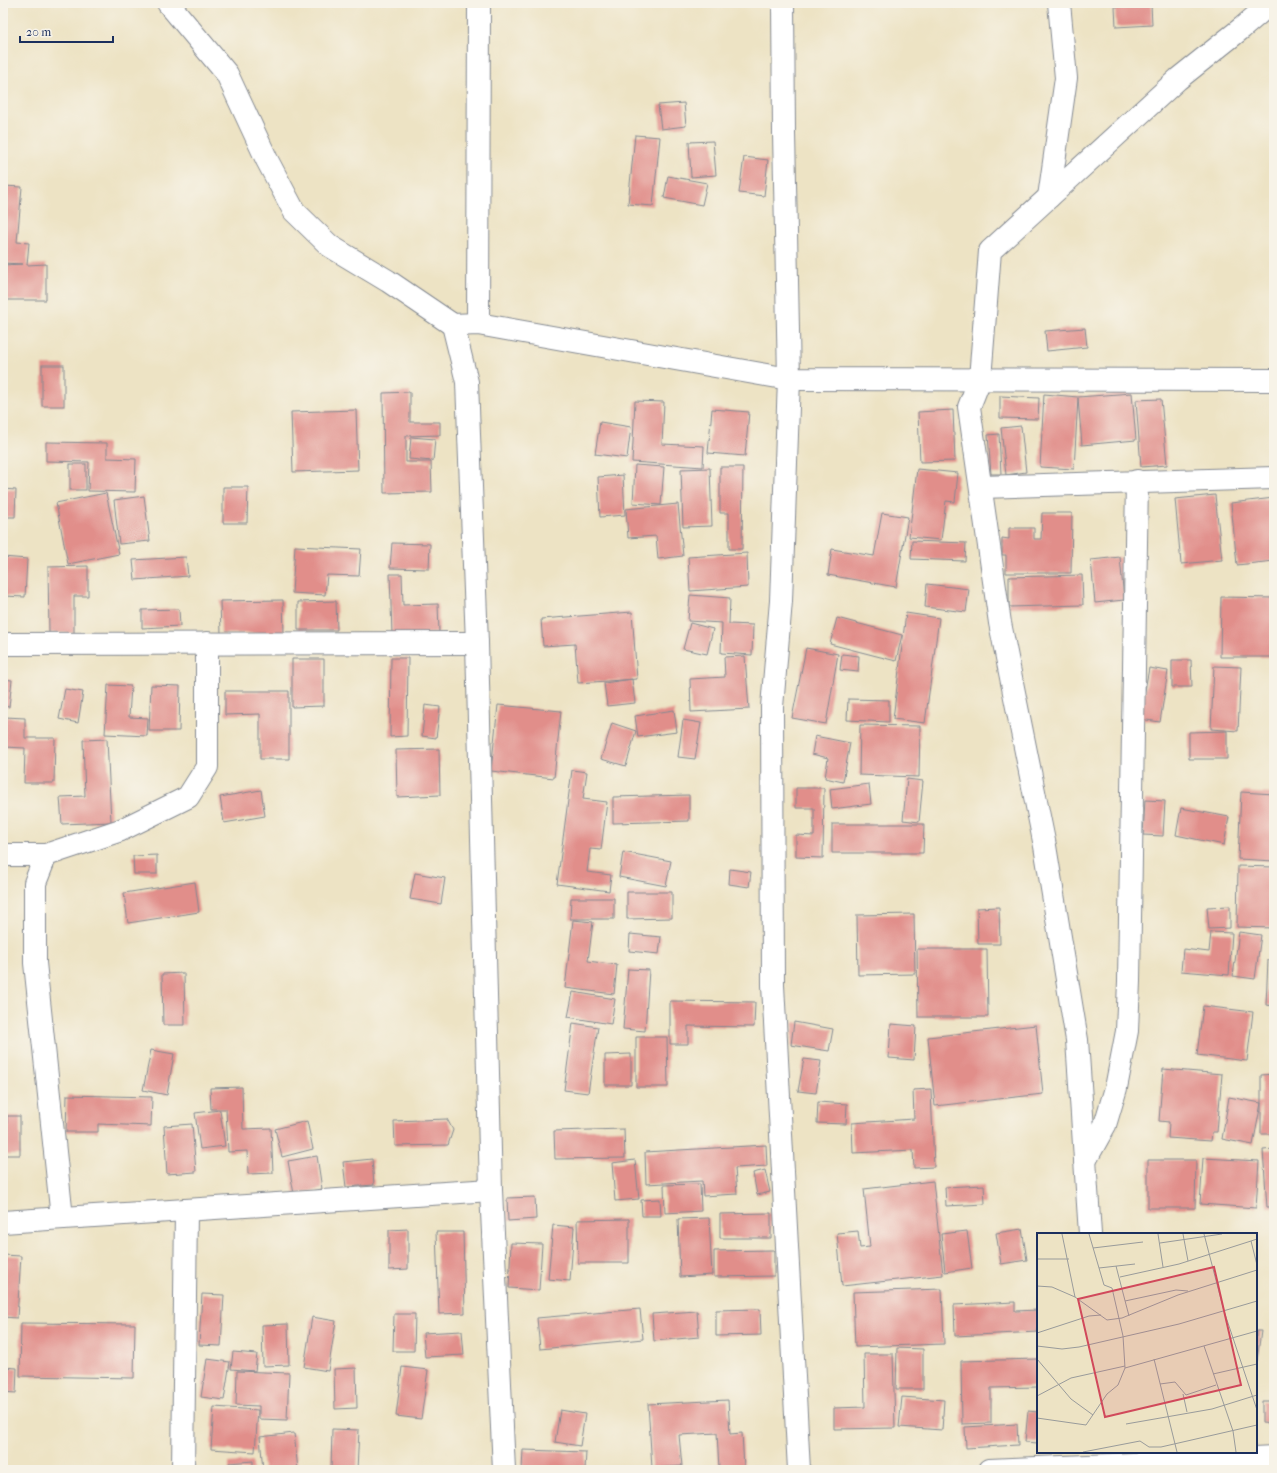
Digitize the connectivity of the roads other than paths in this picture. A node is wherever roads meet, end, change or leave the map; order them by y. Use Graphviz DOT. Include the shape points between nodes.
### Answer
graph roads {
  1 [pos="168,3"];
  2 [pos="479,3"];
  3 [pos="783,3"];
  4 [pos="1059,3"];
  5 [pos="1271,3"];
  6 [pos="1049,197"];
  7 [pos="478,324"];
  8 [pos="453,325"];
  9 [pos="789,379"];
  10 [pos="980,379"];
  11 [pos="1274,380"];
  12 [pos="1274,478"];
  13 [pos="1137,482"];
  14 [pos="981,488"];
  15 [pos="207,643"];
  16 [pos="477,643"];
  17 [pos="3,644"];
  18 [pos="3,855"];
  19 [pos="46,855"];
  20 [pos="1086,1161"];
  21 [pos="491,1190"];
  22 [pos="186,1210"];
  23 [pos="62,1218"];
  24 [pos="3,1222"];
  25 [pos="1090,1233"];
  26 [pos="1274,1457"];
  27 [pos="1113,1462"];
  28 [pos="183,1470"];
  29 [pos="504,1470"];
  30 [pos="799,1470"];
  31 [pos="989,1470"];
  1 -- 8 [label="street" via="227,74 294,211 330,246"];
  2 -- 7 [label="street"];
  3 -- 9 [label="street"];
  4 -- 6 [label="street" via="1066,78"];
  5 -- 6 [label="street" via="1178,79"];
  6 -- 10 [label="street" via="990,251"];
  7 -- 8 [label="street"];
  7 -- 9 [label="street"];
  8 -- 16 [label="street" via="467,382"];
  9 -- 10 [label="street"];
  9 -- 30 [label="street" via="781,601 772,706 773,985"];
  10 -- 11 [label="street"];
  10 -- 14 [label="street" via="969,407"];
  12 -- 13 [label="street"];
  13 -- 14 [label="street"];
  13 -- 20 [label="street" via="1127,1031 1116,1088 1105,1125"];
  14 -- 20 [label="street" via="1000,623 1045,846 1077,1040"];
  15 -- 16 [label="street"];
  15 -- 17 [label="street"];
  15 -- 19 [label="street" via="207,767 188,797 121,830"];
  16 -- 21 [label="street"];
  18 -- 19 [label="street"];
  19 -- 23 [label="street" via="35,883 35,963"];
  20 -- 25 [label="street"];
  21 -- 22 [label="street"];
  21 -- 29 [label="street"];
  22 -- 23 [label="street"];
  22 -- 28 [label="street"];
  23 -- 24 [label="street"];
  26 -- 27 [label="street"];
  27 -- 31 [label="street"];
}
